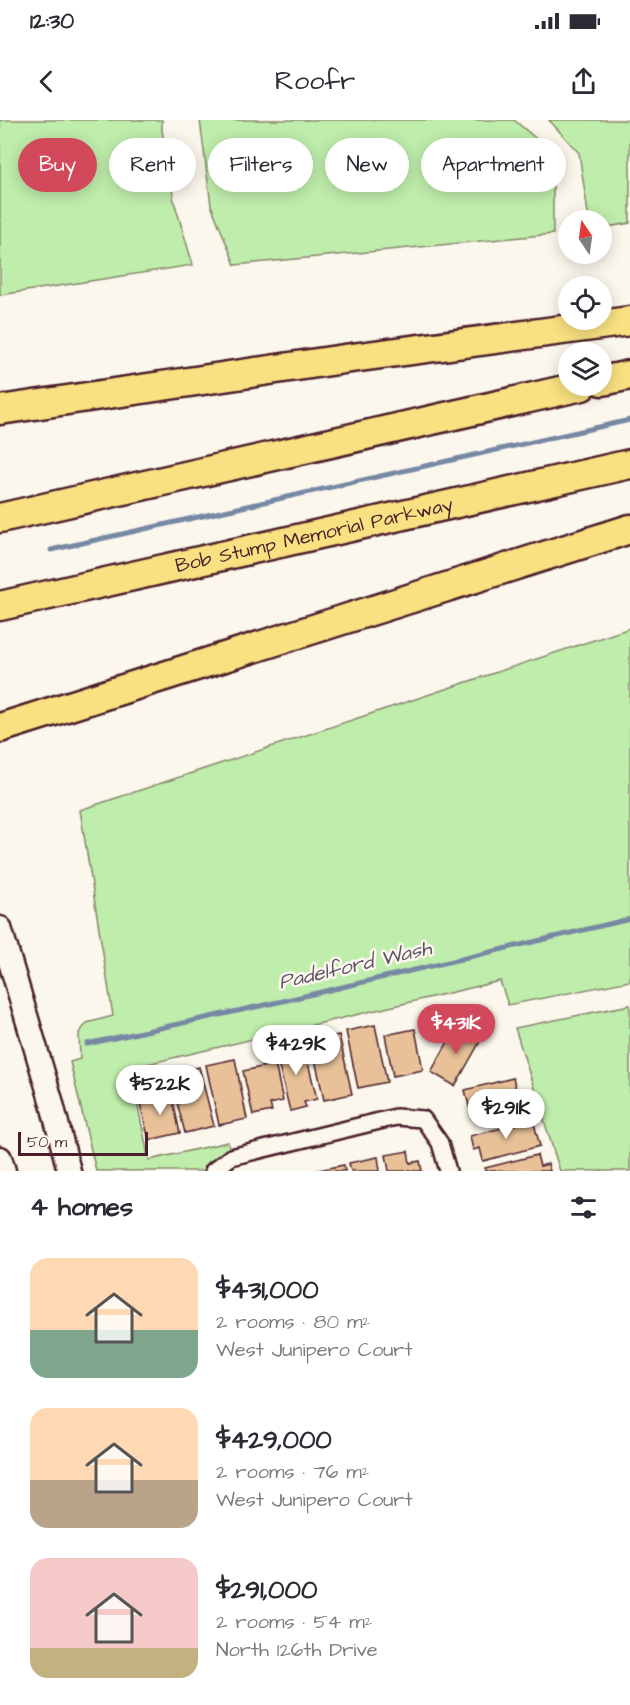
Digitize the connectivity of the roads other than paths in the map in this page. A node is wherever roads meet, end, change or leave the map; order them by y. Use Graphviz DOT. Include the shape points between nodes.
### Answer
graph roads {
  1 [pos="630,321"];
  2 [pos="630,375"];
  3 [pos="612,379"];
  4 [pos="558,391"];
  5 [pos="0,410"];
  6 [pos="630,464"];
  7 [pos="0,518"];
  8 [pos="630,529"];
  9 [pos="0,606"];
  10 [pos="0,728"];
  11 [pos="0,928"];
  12 [pos="0,1158"];
  13 [pos="4,1171"];
  14 [pos="69,1171"];
  15 [pos="213,1171"];
  16 [pos="448,1171"];
  1 -- 5 [label="highway"];
  2 -- 3 [label="highway"];
  4 -- 7 [label="highway"];
  6 -- 9 [label="highway, Bob Stump Memorial Parkway"];
  8 -- 10 [label="highway"];
  11 -- 14 [label="main road"];
  12 -- 13 [label="main road"];
  15 -- 16 [label="street" via="231,1157 396,1117 423,1119 440,1143"];
}
